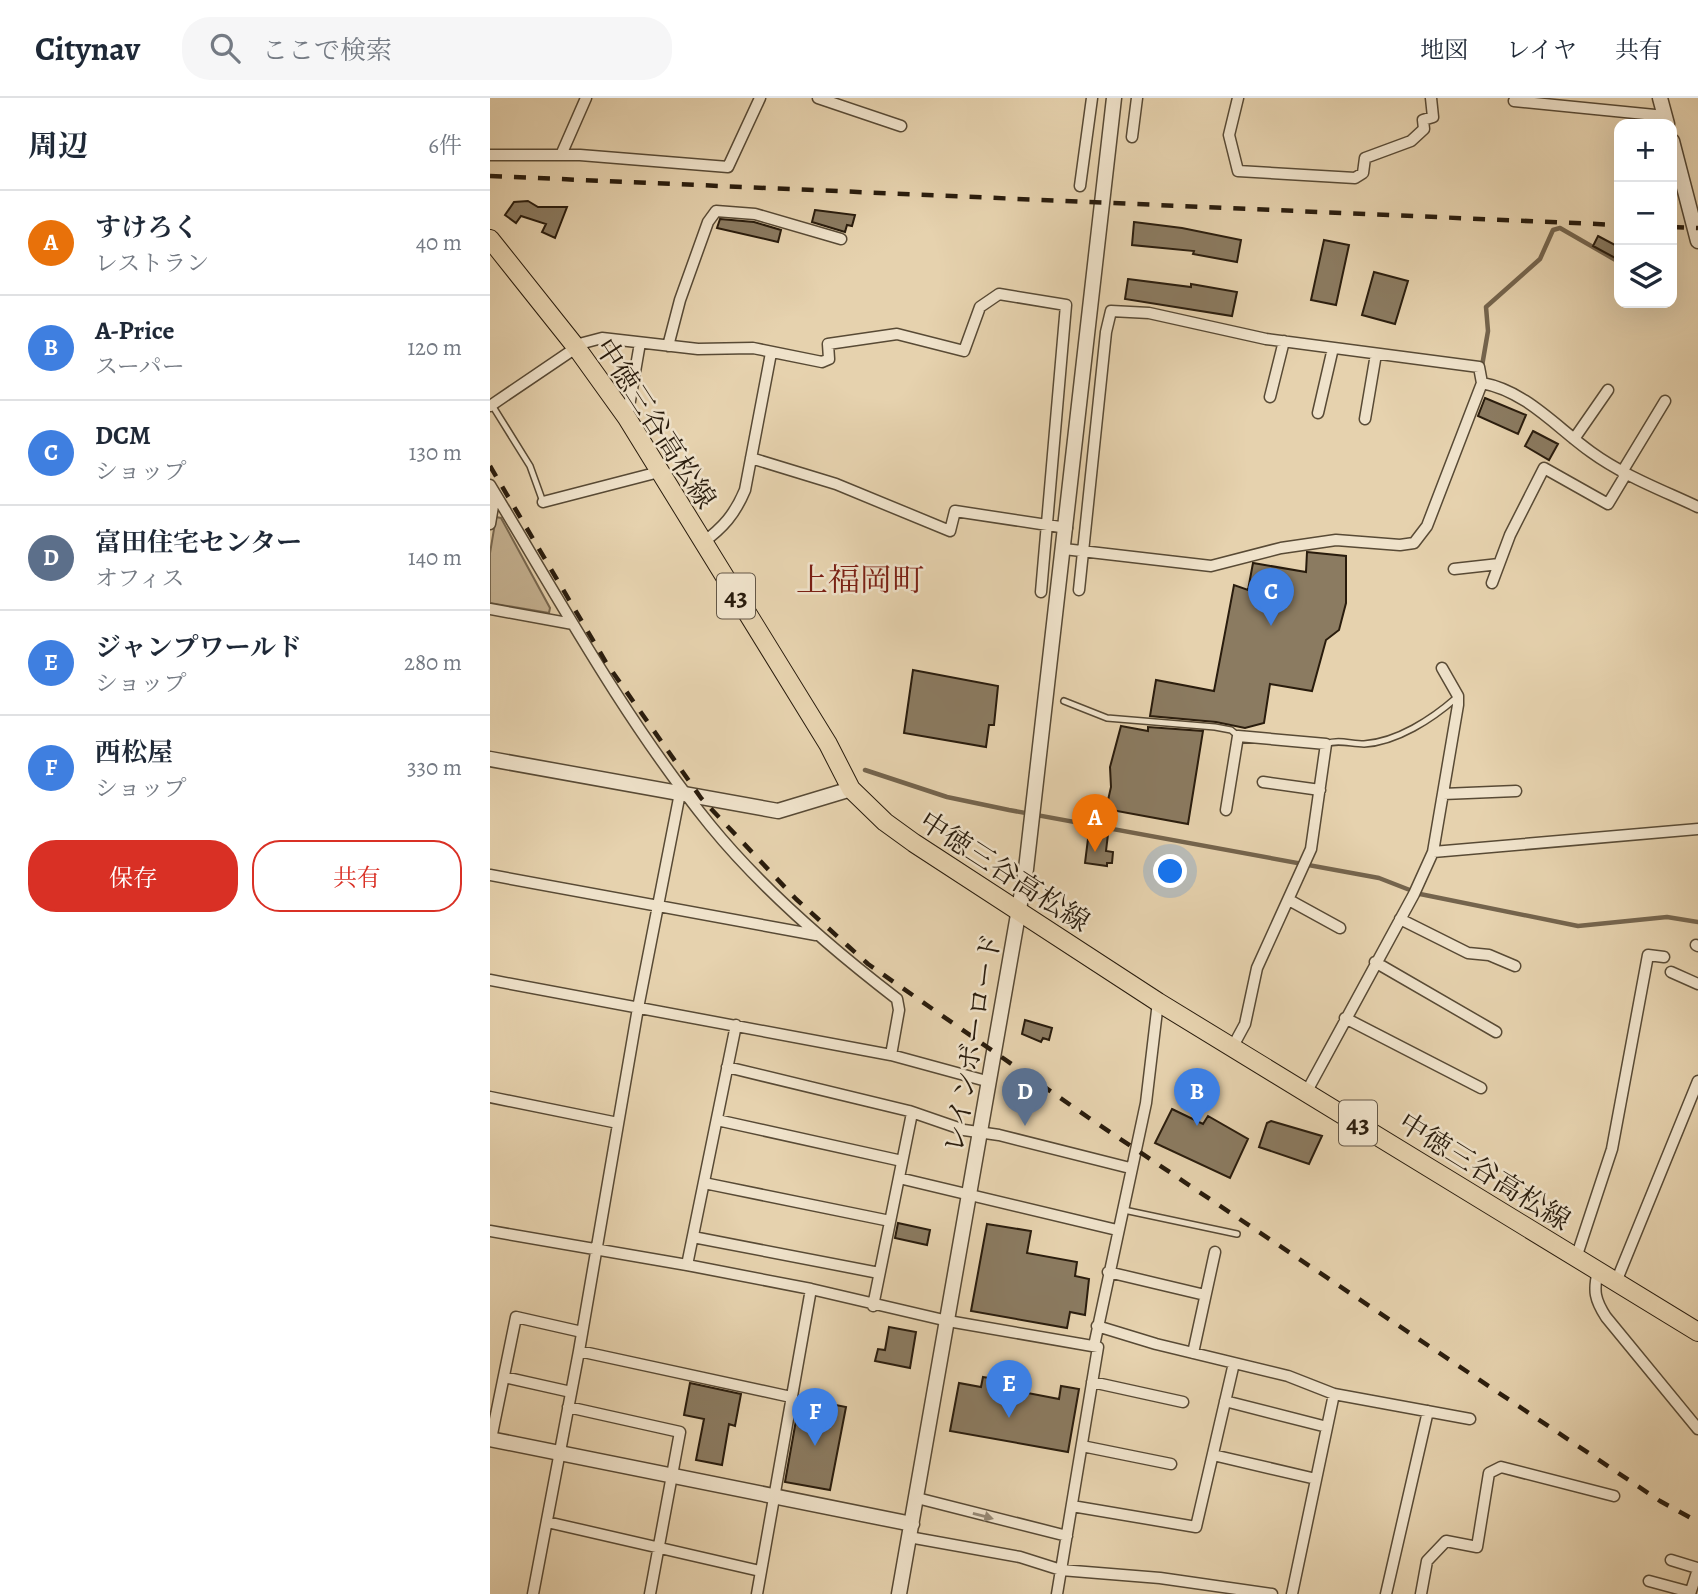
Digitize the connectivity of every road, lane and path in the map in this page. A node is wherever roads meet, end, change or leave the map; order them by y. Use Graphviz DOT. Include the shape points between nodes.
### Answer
graph roads {
  1 [pos="586,98"];
  2 [pos="760,98"];
  3 [pos="818,98"];
  4 [pos="1092,98"];
  5 [pos="1114,98"];
  6 [pos="1137,98"];
  7 [pos="1238,98"];
  8 [pos="1431,98"];
  9 [pos="1660,98"];
  10 [pos="1514,101"];
  11 [pos="1658,119"];
  12 [pos="1666,119"];
  13 [pos="901,126"];
  14 [pos="1132,137"];
  15 [pos="490,155"];
  16 [pos="561,155"];
  17 [pos="1677,160"];
  18 [pos="1080,187"];
  19 [pos="490,239"];
  20 [pos="841,239"];
  21 [pos="1698,241"];
  22 [pos="1284,341"];
  23 [pos="640,343"];
  24 [pos="668,346"];
  25 [pos="576,347"];
  26 [pos="1333,348"];
  27 [pos="771,353"];
  28 [pos="1376,354"];
  29 [pos="1482,383"];
  30 [pos="1608,390"];
  31 [pos="1270,397"];
  32 [pos="1665,401"];
  33 [pos="491,405"];
  34 [pos="1318,413"];
  35 [pos="627,418"];
  36 [pos="1365,419"];
  37 [pos="1574,439"];
  38 [pos="751,458"];
  39 [pos="659,472"];
  40 [pos="1624,473"];
  41 [pos="493,490"];
  42 [pos="543,502"];
  43 [pos="1698,507"];
  44 [pos="491,516"];
  45 [pos="1047,524"];
  46 [pos="1067,528"];
  47 [pos="702,543"];
  48 [pos="1065,549"];
  49 [pos="1083,552"];
  50 [pos="1499,564"];
  51 [pos="1454,569"];
  52 [pos="1492,583"];
  53 [pos="1079,590"];
  54 [pos="1041,592"];
  55 [pos="490,609"];
  56 [pos="573,624"];
  57 [pos="1442,668"];
  58 [pos="1458,696"];
  59 [pos="1064,701"];
  60 [pos="1238,736"];
  61 [pos="1326,744"];
  62 [pos="490,759"];
  63 [pos="1263,782"];
  64 [pos="851,789"];
  65 [pos="1320,790"];
  66 [pos="1516,791"];
  67 [pos="683,794"];
  68 [pos="1443,794"];
  69 [pos="1226,810"];
  70 [pos="1698,829"];
  71 [pos="1433,852"];
  72 [pos="490,875"];
  73 [pos="1289,900"];
  74 [pos="659,908"];
  75 [pos="1020,912"];
  76 [pos="1400,919"];
  77 [pos="1340,928"];
  78 [pos="816,935"];
  79 [pos="1664,957"];
  80 [pos="1375,962"];
  81 [pos="1515,965"];
  82 [pos="1671,972"];
  83 [pos="490,980"];
  84 [pos="1698,984"];
  85 [pos="1158,1002"];
  86 [pos="638,1008"];
  87 [pos="1345,1018"];
  88 [pos="736,1025"];
  89 [pos="1496,1032"];
  90 [pos="1232,1048"];
  91 [pos="891,1055"];
  92 [pos="727,1068"];
  93 [pos="1698,1081"];
  94 [pos="990,1082"];
  95 [pos="1481,1088"];
  96 [pos="1307,1091"];
  97 [pos="490,1097"];
  98 [pos="912,1113"];
  99 [pos="717,1120"];
  100 [pos="618,1123"];
  101 [pos="981,1133"];
  102 [pos="902,1161"];
  103 [pos="1130,1168"];
  104 [pos="899,1178"];
  105 [pos="704,1182"];
  106 [pos="970,1196"];
  107 [pos="1121,1209"];
  108 [pos="890,1221"];
  109 [pos="1117,1230"];
  110 [pos="490,1231"];
  111 [pos="1237,1234"];
  112 [pos="693,1237"];
  113 [pos="595,1250"];
  114 [pos="1215,1252"];
  115 [pos="1576,1258"];
  116 [pos="687,1265"];
  117 [pos="1598,1271"];
  118 [pos="1108,1272"];
  119 [pos="879,1273"];
  120 [pos="1616,1282"];
  121 [pos="811,1289"];
  122 [pos="1205,1295"];
  123 [pos="873,1306"];
  124 [pos="948,1321"];
  125 [pos="1097,1326"];
  126 [pos="582,1332"];
  127 [pos="1698,1332"];
  128 [pos="1094,1346"];
  129 [pos="579,1352"];
  130 [pos="1193,1353"];
  131 [pos="1234,1363"];
  132 [pos="504,1377"];
  133 [pos="1093,1382"];
  134 [pos="571,1392"];
  135 [pos="1334,1394"];
  136 [pos="791,1397"];
  137 [pos="1225,1401"];
  138 [pos="1183,1402"];
  139 [pos="568,1407"];
  140 [pos="1428,1411"];
  141 [pos="1469,1419"];
  142 [pos="1326,1427"];
  143 [pos="1698,1429"];
  144 [pos="490,1439"];
  145 [pos="1082,1446"];
  146 [pos="559,1453"];
  147 [pos="1213,1455"];
  148 [pos="1171,1464"];
  149 [pos="672,1474"];
  150 [pos="1316,1479"];
  151 [pos="774,1495"];
  152 [pos="1614,1496"];
  153 [pos="917,1498"];
  154 [pos="1072,1506"];
  155 [pos="547,1522"];
  156 [pos="911,1531"];
  157 [pos="1067,1536"];
  158 [pos="659,1548"];
  159 [pos="1671,1560"];
  160 [pos="1698,1568"];
  161 [pos="1061,1570"];
  162 [pos="760,1571"];
  163 [pos="1649,1581"];
  164 [pos="1690,1593"];
  165 [pos="533,1594"];
  166 [pos="650,1594"];
  167 [pos="757,1594"];
  168 [pos="899,1594"];
  169 [pos="1057,1594"];
  170 [pos="1272,1594"];
  171 [pos="1292,1594"];
  172 [pos="1386,1594"];
  173 [pos="1421,1594"];
  1 -- 16 [label="street"];
  2 -- 16 [label="street" via="727,167"];
  3 -- 13 [label="street"];
  4 -- 18 [label="street"];
  5 -- 46 [label="street, レインボーロード"];
  6 -- 14 [label="street"];
  7 -- 8 [label="street" via="1229,135 1237,172 1355,178 1363,173 1365,158 1412,141 1424,129 1423,120 1433,117"];
  9 -- 12 [label="street"];
  10 -- 11 [label="street"];
  15 -- 16 [label="street"];
  17 -- 21 [label="street"];
  19 -- 25 [label="main road, 中徳三谷高松線 / 43"];
  20 -- 24 [label="street" via="755,214 716,211 680,300"];
  22 -- 26 [label="street"];
  22 -- 31 [label="street"];
  22 -- 49 [label="street" via="1213,330 1149,313 1111,311"];
  23 -- 24 [label="street"];
  23 -- 25 [label="street" via="602,338"];
  23 -- 35 [label="street"];
  24 -- 27 [label="street"];
  25 -- 33 [label="street"];
  25 -- 35 [label="main road, 中徳三谷高松線 / 43"];
  26 -- 28 [label="street"];
  26 -- 34 [label="street"];
  27 -- 38 [label="street"];
  27 -- 45 [label="street" via="827,361 828,344 897,334 962,351 980,307 999,294 1066,305"];
  28 -- 29 [label="street" via="1479,368"];
  28 -- 36 [label="street"];
  29 -- 37 [label="street" via="1498,386 1529,403"];
  29 -- 49 [label="street" via="1427,526 1413,543 1336,540 1211,566"];
  30 -- 37 [label="street"];
  32 -- 40 [label="street"];
  33 -- 42 [label="lane" via="530,466"];
  35 -- 39 [label="main road, 中徳三谷高松線 / 43"];
  37 -- 40 [label="street"];
  38 -- 45 [label="street" via="836,484 950,531 955,511"];
  38 -- 47 [label="street" via="736,510 723,528"];
  39 -- 42 [label="street"];
  39 -- 47 [label="main road, 中徳三谷高松線 / 43"];
  40 -- 43 [label="street"];
  40 -- 50 [label="street" via="1608,504 1544,468"];
  41 -- 44 [label="street"];
  41 -- 56 [label="street"];
  45 -- 46 [label="street"];
  45 -- 54 [label="street"];
  46 -- 48 [label="street, レインボーロード"];
  47 -- 64 [label="main road, 中徳三谷高松線 / 43" via="828,744"];
  48 -- 49 [label="street"];
  48 -- 75 [label="street, レインボーロード"];
  49 -- 53 [label="street"];
  50 -- 51 [label="street"];
  50 -- 52 [label="street"];
  55 -- 56 [label="street"];
  56 -- 67 [label="street"];
  57 -- 58 [label="street"];
  58 -- 61 [label="lane" via="1398,737 1367,744"];
  58 -- 68 [label="street"];
  59 -- 60 [label="lane" via="1107,718 1215,727"];
  60 -- 61 [label="street"];
  60 -- 69 [label="street"];
  61 -- 65 [label="street"];
  62 -- 67 [label="street"];
  63 -- 65 [label="street"];
  64 -- 67 [label="street" via="778,811"];
  64 -- 75 [label="main road, 中徳三谷高松線 / 43" via="885,822"];
  65 -- 73 [label="street" via="1311,849"];
  66 -- 68 [label="street"];
  67 -- 74 [label="street"];
  67 -- 78 [label="street"];
  68 -- 71 [label="street"];
  70 -- 71 [label="street"];
  71 -- 76 [label="street"];
  72 -- 74 [label="street"];
  73 -- 77 [label="street"];
  73 -- 90 [label="street" via="1257,968 1245,1024"];
  74 -- 78 [label="street"];
  74 -- 86 [label="street"];
  75 -- 85 [label="main road, 中徳三谷高松線 / 43"];
  75 -- 94 [label="street, レインボーロード"];
  76 -- 80 [label="street"];
  76 -- 81 [label="street" via="1468,953"];
  78 -- 91 [label="street" via="897,999"];
  79 -- 115 [label="street" via="1648,955 1612,1149"];
  80 -- 87 [label="street"];
  80 -- 89 [label="street"];
  82 -- 84 [label="street"];
  83 -- 86 [label="street"];
  85 -- 90 [label="main road, 中徳三谷高松線 / 43"];
  85 -- 103 [label="street" via="1146,1103"];
  86 -- 88 [label="street"];
  86 -- 100 [label="street"];
  87 -- 95 [label="street"];
  87 -- 96 [label="street"];
  88 -- 91 [label="street"];
  88 -- 92 [label="street"];
  90 -- 96 [label="main road, 中徳三谷高松線 / 43"];
  91 -- 94 [label="street"];
  92 -- 98 [label="street"];
  92 -- 99 [label="street"];
  93 -- 120 [label="street"];
  94 -- 101 [label="street, レインボーロード"];
  96 -- 115 [label="main road, 中徳三谷高松線 / 43"];
  97 -- 100 [label="street"];
  98 -- 101 [label="street"];
  98 -- 102 [label="street"];
  99 -- 102 [label="street"];
  99 -- 105 [label="street"];
  100 -- 113 [label="street"];
  101 -- 103 [label="street"];
  101 -- 106 [label="street, レインボーロード"];
  102 -- 104 [label="street"];
  103 -- 107 [label="street"];
  104 -- 106 [label="street"];
  104 -- 108 [label="street"];
  105 -- 108 [label="street"];
  105 -- 112 [label="street"];
  106 -- 109 [label="street"];
  106 -- 124 [label="street, レインボーロード"];
  107 -- 109 [label="street"];
  107 -- 111 [label="lane"];
  108 -- 119 [label="street"];
  109 -- 118 [label="street"];
  110 -- 113 [label="street"];
  112 -- 116 [label="street"];
  112 -- 119 [label="street"];
  113 -- 116 [label="street"];
  113 -- 126 [label="street"];
  114 -- 122 [label="street"];
  115 -- 117 [label="main road, 中徳三谷高松線 / 43"];
  116 -- 121 [label="street"];
  117 -- 120 [label="main road, 中徳三谷高松線 / 43"];
  117 -- 143 [label="street" via="1596,1301 1606,1317"];
  118 -- 122 [label="street"];
  118 -- 125 [label="street"];
  119 -- 123 [label="street"];
  120 -- 127 [label="main road, 中徳三谷高松線 / 43"];
  121 -- 123 [label="street"];
  121 -- 136 [label="street"];
  122 -- 130 [label="street"];
  123 -- 124 [label="street"];
  124 -- 128 [label="street"];
  124 -- 153 [label="street, レインボーロード"];
  125 -- 128 [label="street"];
  125 -- 130 [label="street"];
  126 -- 129 [label="street"];
  126 -- 132 [label="street" via="516,1317"];
  128 -- 133 [label="street" via="1098,1347"];
  129 -- 134 [label="street"];
  129 -- 136 [label="street"];
  130 -- 131 [label="street"];
  131 -- 135 [label="street" via="1288,1376"];
  131 -- 137 [label="street"];
  132 -- 134 [label="street"];
  132 -- 144 [label="street"];
  133 -- 138 [label="street"];
  133 -- 145 [label="street"];
  134 -- 139 [label="street"];
  135 -- 140 [label="street"];
  135 -- 142 [label="street"];
  136 -- 151 [label="street"];
  137 -- 142 [label="street"];
  137 -- 147 [label="street"];
  139 -- 146 [label="street"];
  139 -- 149 [label="street" via="680,1432"];
  140 -- 141 [label="street"];
  140 -- 172 [label="street"];
  142 -- 150 [label="street"];
  144 -- 146 [label="street"];
  145 -- 148 [label="street"];
  145 -- 154 [label="street"];
  146 -- 149 [label="street"];
  146 -- 155 [label="street"];
  147 -- 150 [label="street"];
  147 -- 154 [label="street" via="1196,1527"];
  149 -- 151 [label="street"];
  149 -- 158 [label="street"];
  150 -- 171 [label="street"];
  151 -- 156 [label="street"];
  151 -- 162 [label="street"];
  152 -- 173 [label="street" via="1501,1468 1489,1473 1477,1547 1446,1541 1427,1561"];
  153 -- 156 [label="street, レインボーロード"];
  153 -- 157 [label="street, one-way"];
  154 -- 157 [label="street"];
  155 -- 158 [label="street"];
  155 -- 165 [label="street"];
  156 -- 161 [label="street"];
  156 -- 168 [label="street, レインボーロード"];
  157 -- 161 [label="street"];
  158 -- 162 [label="street"];
  158 -- 166 [label="street"];
  159 -- 160 [label="street"];
  160 -- 164 [label="street"];
  161 -- 169 [label="street"];
  161 -- 170 [label="street"];
  162 -- 167 [label="street"];
  163 -- 164 [label="street"];
}
